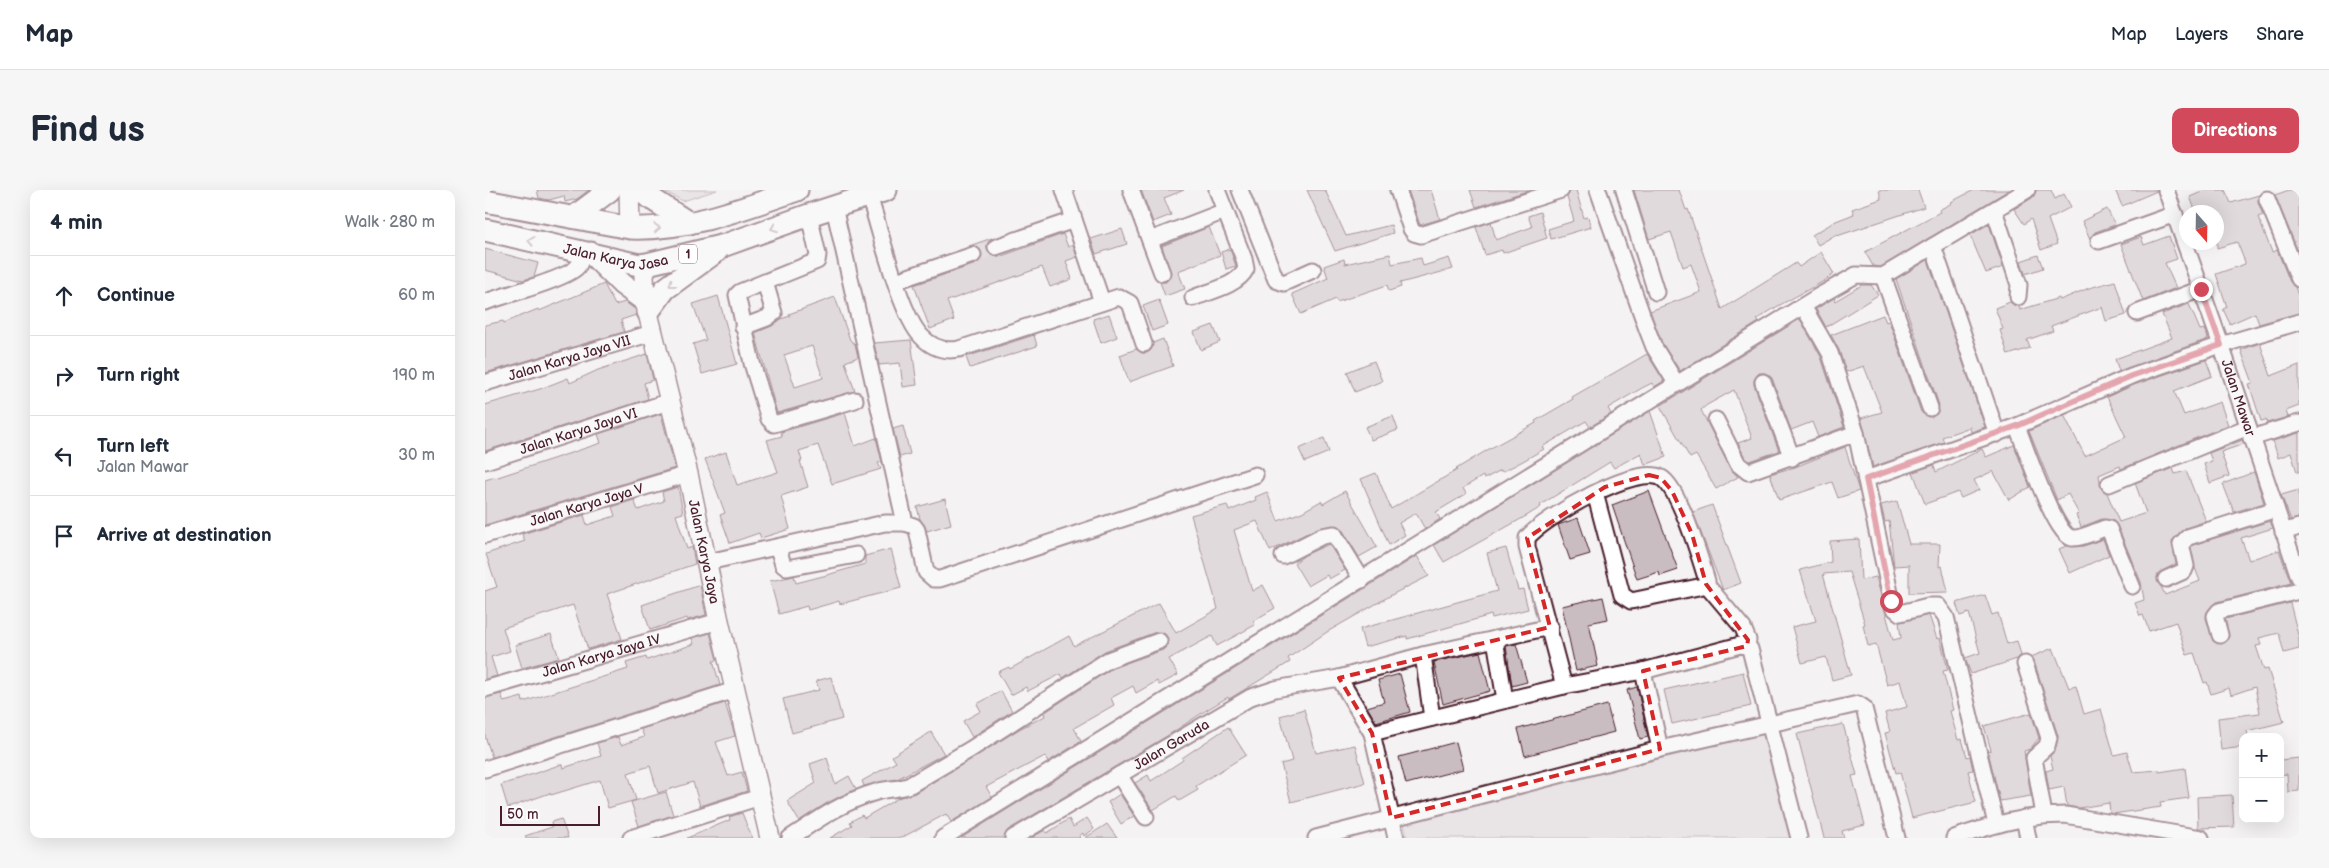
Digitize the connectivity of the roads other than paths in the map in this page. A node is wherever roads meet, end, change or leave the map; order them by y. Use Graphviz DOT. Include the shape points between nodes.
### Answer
graph roads {
  1 [pos="611,190"];
  2 [pos="629,190"];
  3 [pos="638,190"];
  4 [pos="797,190"];
  5 [pos="1064,190"];
  6 [pos="1131,190"];
  7 [pos="1217,190"];
  8 [pos="1240,190"];
  9 [pos="1398,190"];
  10 [pos="1561,190"];
  11 [pos="1598,190"];
  12 [pos="1624,190"];
  13 [pos="2027,190"];
  14 [pos="2166,190"];
  15 [pos="878,193"];
  16 [pos="1519,196"];
  17 [pos="2267,199"];
  18 [pos="485,201"];
  19 [pos="834,207"];
  20 [pos="1994,210"];
  21 [pos="1225,211"];
  22 [pos="2175,214"];
  23 [pos="809,215"];
  24 [pos="575,217"];
  25 [pos="1074,220"];
  26 [pos="689,223"];
  27 [pos="630,228"];
  28 [pos="485,230"];
  29 [pos="1150,240"];
  30 [pos="2099,241"];
  31 [pos="725,245"];
  32 [pos="1933,246"];
  33 [pos="995,247"];
  34 [pos="586,252"];
  35 [pos="973,255"];
  36 [pos="647,264"];
  37 [pos="1313,270"];
  38 [pos="1162,272"];
  39 [pos="1883,276"];
  40 [pos="2299,279"];
  41 [pos="896,281"];
  42 [pos="765,282"];
  43 [pos="2201,289"];
  44 [pos="1656,292"];
  45 [pos="2018,297"];
  46 [pos="1193,298"];
  47 [pos="485,302"];
  48 [pos="1102,302"];
  49 [pos="646,306"];
  50 [pos="1803,306"];
  51 [pos="2137,313"];
  52 [pos="2299,322"];
  53 [pos="743,327"];
  54 [pos="652,333"];
  55 [pos="1144,344"];
  56 [pos="2221,345"];
  57 [pos="1763,382"];
  58 [pos="485,383"];
  59 [pos="1676,383"];
  60 [pos="855,400"];
  61 [pos="671,401"];
  62 [pos="1930,408"];
  63 [pos="1716,420"];
  64 [pos="2299,422"];
  65 [pos="2017,426"];
  66 [pos="1856,433"];
  67 [pos="2250,433"];
  68 [pos="1997,434"];
  69 [pos="1792,458"];
  70 [pos="485,461"];
  71 [pos="688,474"];
  72 [pos="1255,475"];
  73 [pos="1866,479"];
  74 [pos="2109,484"];
  75 [pos="1595,493"];
  76 [pos="2276,509"];
  77 [pos="905,523"];
  78 [pos="2299,527"];
  79 [pos="2283,532"];
  80 [pos="485,535"];
  81 [pos="778,547"];
  82 [pos="856,555"];
  83 [pos="1283,556"];
  84 [pos="708,562"];
  85 [pos="2299,577"];
  86 [pos="2166,579"];
  87 [pos="1362,580"];
  88 [pos="1706,584"];
  89 [pos="2132,586"];
  90 [pos="2299,590"];
  91 [pos="719,621"];
  92 [pos="1550,626"];
  93 [pos="2220,636"];
  94 [pos="1495,639"];
  95 [pos="1159,641"];
  96 [pos="1747,646"];
  97 [pos="1423,655"];
  98 [pos="2025,664"];
  99 [pos="1643,672"];
  100 [pos="1339,678"];
  101 [pos="1564,686"];
  102 [pos="485,689"];
  103 [pos="735,690"];
  104 [pos="1505,700"];
  105 [pos="1432,718"];
  106 [pos="1769,724"];
  107 [pos="1373,733"];
  108 [pos="1660,749"];
  109 [pos="485,769"];
  110 [pos="1119,774"];
  111 [pos="760,797"];
  112 [pos="2044,815"];
  113 [pos="1146,817"];
  114 [pos="1391,818"];
  115 [pos="2024,818"];
  116 [pos="1996,824"];
  117 [pos="2146,833"];
  118 [pos="631,838"];
  119 [pos="770,838"];
  120 [pos="790,838"];
  121 [pos="943,838"];
  122 [pos="1013,838"];
  123 [pos="1316,838"];
  124 [pos="1396,838"];
  125 [pos="1799,838"];
  126 [pos="1897,838"];
  127 [pos="1954,838"];
  128 [pos="2028,838"];
  129 [pos="2201,838"];
  1 -- 24 [label="highway"];
  2 -- 27 [label="main road"];
  3 -- 26 [label="highway"];
  4 -- 26 [label="highway, Jalan Karya Jasa / 1" via="722,216"];
  5 -- 25 [label="street"];
  6 -- 29 [label="street"];
  7 -- 21 [label="street"];
  8 -- 37 [label="street" via="1276,280 1285,283"];
  9 -- 16 [label="street" via="1411,229 1417,234 1431,232"];
  10 -- 16 [label="street"];
  11 -- 59 [label="street" via="1647,330"];
  12 -- 44 [label="street"];
  13 -- 20 [label="street"];
  14 -- 22 [label="street, Jalan Mawar"];
  15 -- 19 [label="highway, Jalan Karya Jasa / 1"];
  15 -- 41 [label="street"];
  17 -- 40 [label="street"];
  18 -- 24 [label="highway, Jalan Karya Jasa / 1"];
  19 -- 23 [label="highway, Jalan Karya Jasa / 1"];
  19 -- 77 [label="street"];
  20 -- 32 [label="street"];
  20 -- 45 [label="street" via="2019,285"];
  21 -- 29 [label="street"];
  21 -- 46 [label="street" via="1245,269 1239,279"];
  22 -- 30 [label="street"];
  22 -- 43 [label="street, Jalan Mawar"];
  23 -- 31 [label="highway, Jalan Karya Jasa / 1, one-way"];
  23 -- 42 [label="street" via="817,261"];
  24 -- 27 [label="highway, Jalan Karya Jasa / 1"];
  25 -- 33 [label="street"];
  25 -- 48 [label="street"];
  27 -- 26 [label="highway, Jalan Karya Jasa / 1, one-way" via="654,229"];
  34 -- 28 [label="highway, Jalan Karya Jasa / 1, one-way"];
  29 -- 38 [label="street"];
  31 -- 36 [label="highway, Jalan Karya Jasa / 1"];
  31 -- 49 [label="highway, one-way"];
  32 -- 39 [label="street"];
  32 -- 68 [label="street"];
  34 -- 36 [label="highway, Jalan Karya Jasa / 1" via="639,265"];
  34 -- 47 [label="street" via="579,266 557,279"];
  34 -- 49 [label="highway"];
  35 -- 41 [label="street"];
  36 -- 49 [label="main road, Jalan Karya Jaya" via="644,276"];
  39 -- 50 [label="street" via="1853,276"];
  39 -- 62 [label="street"];
  41 -- 48 [label="street" via="918,332 929,343 945,351"];
  42 -- 53 [label="street" via="737,295"];
  42 -- 53 [label="street" via="774,313"];
  43 -- 51 [label="street"];
  43 -- 56 [label="street, Jalan Mawar"];
  48 -- 55 [label="street" via="1119,297 1126,299"];
  49 -- 54 [label="main road, Jalan Karya Jaya"];
  50 -- 59 [label="street"];
  50 -- 66 [label="street" via="1830,353"];
  52 -- 56 [label="street"];
  53 -- 60 [label="street" via="769,420 773,424"];
  54 -- 58 [label="street, Jalan Karya Jaya VII"];
  54 -- 61 [label="main road, Jalan Karya Jaya"];
  56 -- 65 [label="street" via="2131,376"];
  56 -- 67 [label="street, Jalan Mawar"];
  57 -- 69 [label="street"];
  59 -- 87 [label="street"];
  61 -- 70 [label="street, Jalan Karya Jaya VI"];
  61 -- 71 [label="main road, Jalan Karya Jaya"];
  63 -- 69 [label="street" via="1738,464 1745,471 1751,472"];
  64 -- 67 [label="street"];
  65 -- 68 [label="street"];
  65 -- 89 [label="street" via="2051,511 2066,535 2075,538 2109,528"];
  66 -- 69 [label="street"];
  66 -- 73 [label="street"];
  67 -- 74 [label="street"];
  67 -- 76 [label="street, Jalan Mawar"];
  68 -- 73 [label="street"];
  71 -- 80 [label="street, Jalan Karya Jaya V"];
  71 -- 84 [label="main road, Jalan Karya Jaya"];
  72 -- 77 [label="street" via="941,579 934,579 926,572 917,530"];
  73 -- 116 [label="street" via="1893,607 1900,613 1938,606 1946,617"];
  75 -- 88 [label="street" via="1622,480 1649,475 1661,478 1672,491 1692,534"];
  75 -- 88 [label="street" via="1626,600"];
  75 -- 92 [label="street" via="1536,529 1527,538"];
  76 -- 79 [label="street, Jalan Mawar"];
  76 -- 86 [label="street" via="2188,537 2181,544 2186,566 2184,571"];
  77 -- 81 [label="street" via="885,523"];
  78 -- 79 [label="street"];
  79 -- 85 [label="street, Jalan Mawar"];
  81 -- 82 [label="street" via="787,568"];
  81 -- 84 [label="street"];
  83 -- 87 [label="street" via="1322,536 1334,534"];
  84 -- 91 [label="main road, Jalan Karya Jaya"];
  87 -- 121 [label="street"];
  88 -- 96 [label="street" via="1743,628"];
  90 -- 93 [label="street" via="2219,611 2215,616"];
  91 -- 102 [label="street, Jalan Karya Jaya IV"];
  91 -- 103 [label="main road, Jalan Karya Jaya"];
  92 -- 94 [label="street, Jalan Garuda"];
  92 -- 101 [label="street"];
  94 -- 97 [label="street, Jalan Garuda"];
  94 -- 104 [label="street"];
  95 -- 120 [label="street" via="1108,660 910,785 902,789 876,791 851,801"];
  96 -- 99 [label="street"];
  96 -- 106 [label="street"];
  97 -- 100 [label="street, Jalan Garuda"];
  97 -- 105 [label="street"];
  98 -- 112 [label="street" via="2049,738 2047,746 2034,758"];
  99 -- 101 [label="street"];
  99 -- 108 [label="street"];
  100 -- 107 [label="street"];
  100 -- 110 [label="street, Jalan Garuda" via="1275,689 1251,697"];
  101 -- 104 [label="street"];
  103 -- 109 [label="street"];
  103 -- 111 [label="main road, Jalan Karya Jaya"];
  104 -- 105 [label="street"];
  105 -- 107 [label="street"];
  106 -- 108 [label="street"];
  106 -- 125 [label="street"];
  106 -- 126 [label="street" via="1862,705"];
  107 -- 114 [label="street"];
  108 -- 114 [label="street"];
  110 -- 113 [label="street"];
  110 -- 122 [label="street, Jalan Garuda"];
  111 -- 118 [label="street"];
  111 -- 119 [label="main road, Jalan Karya Jaya"];
  112 -- 115 [label="street"];
  112 -- 117 [label="street" via="2065,815"];
  114 -- 123 [label="street"];
  114 -- 124 [label="street"];
  115 -- 116 [label="street"];
  115 -- 128 [label="street"];
  116 -- 127 [label="street"];
  117 -- 129 [label="street"];
}
